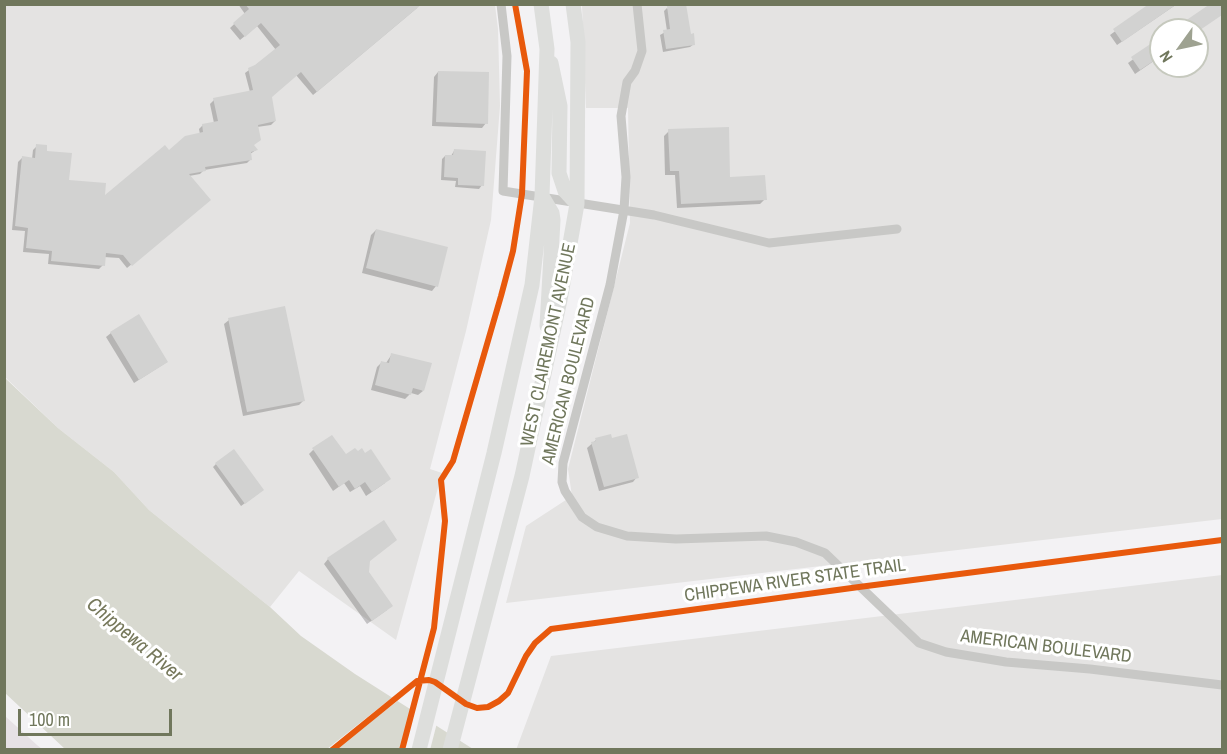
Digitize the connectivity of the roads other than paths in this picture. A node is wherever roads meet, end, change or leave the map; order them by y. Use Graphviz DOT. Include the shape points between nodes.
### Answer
graph roads {
  1 [pos="501,4"];
  2 [pos="541,4"];
  3 [pos="573,4"];
  4 [pos="637,4"];
  5 [pos="547,49"];
  6 [pos="542,196"];
  7 [pos="577,204"];
  8 [pos="624,210"];
  9 [pos="897,229"];
  10 [pos="546,365"];
  11 [pos="1222,685"];
  12 [pos="418,750"];
  13 [pos="450,750"];
  1 -- 6 [label="street" via="507,56 503,191"];
  2 -- 5 [label="main road, WEST CLAIREMONT AVENUE"];
  3 -- 7 [label="main road, WEST CLAIREMONT AVENUE" via="578,42"];
  4 -- 8 [label="street, AMERICAN BOULEVARD" via="642,51 627,82 621,116 626,177"];
  5 -- 6 [label="main road, WEST CLAIREMONT AVENUE"];
  5 -- 7 [label="main road" via="560,106 559,173 565,190"];
  6 -- 7 [label="street"];
  6 -- 10 [label="main road" via="553,220"];
  6 -- 12 [label="main road, WEST CLAIREMONT AVENUE" via="532,285 494,453"];
  7 -- 8 [label="street"];
  7 -- 10 [label="main road, WEST CLAIREMONT AVENUE"];
  8 -- 9 [label="street" via="768,243"];
  8 -- 11 [label="street, AMERICAN BOULEVARD" via="610,285 562,463 565,491 582,517 597,527 627,537 766,536 796,542 825,553 919,643 946,652"];
  10 -- 13 [label="main road, WEST CLAIREMONT AVENUE" via="522,476"];
}
